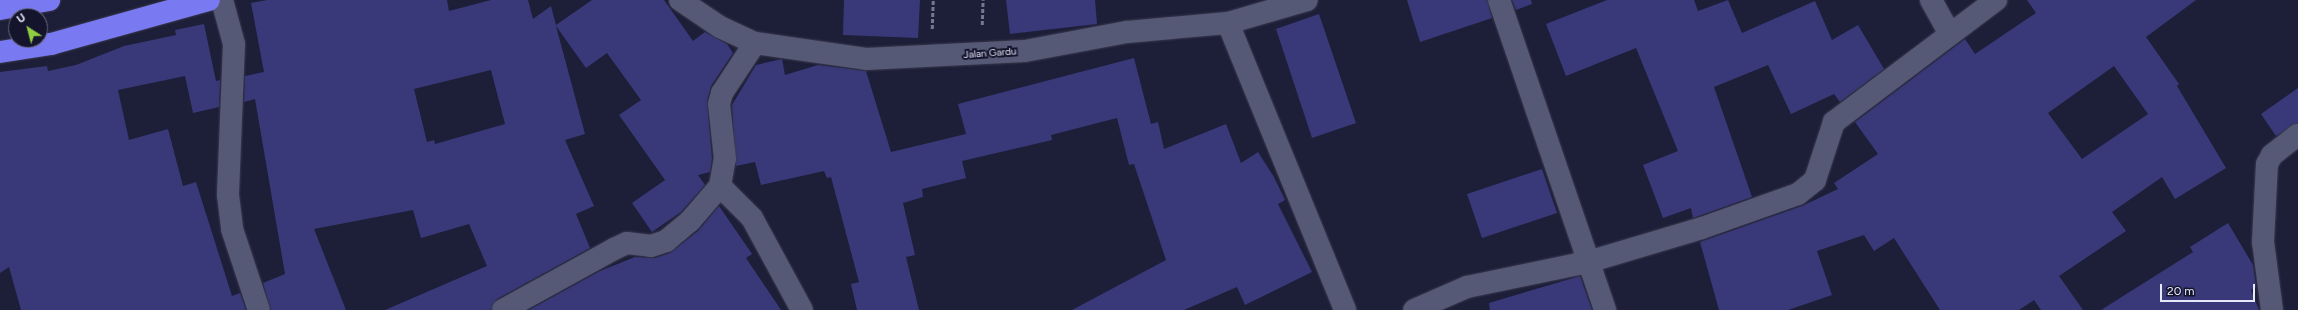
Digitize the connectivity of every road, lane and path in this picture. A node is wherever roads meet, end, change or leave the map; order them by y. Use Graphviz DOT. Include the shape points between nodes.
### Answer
graph roads {
  1 [pos="49,0"];
  2 [pos="209,0"];
  3 [pos="222,0"];
  4 [pos="680,0"];
  5 [pos="1308,0"];
  6 [pos="1498,0"];
  7 [pos="1931,0"];
  8 [pos="1996,0"];
  9 [pos="0,9"];
  10 [pos="1228,23"];
  11 [pos="1950,34"];
  12 [pos="755,43"];
  13 [pos="0,52"];
  14 [pos="2298,135"];
  15 [pos="720,186"];
  16 [pos="1588,262"];
  17 [pos="259,310"];
  18 [pos="503,310"];
  19 [pos="802,310"];
  20 [pos="1345,310"];
  21 [pos="1414,310"];
  22 [pos="1605,310"];
  23 [pos="2272,310"];
  1 -- 9 [label="highway"];
  2 -- 13 [label="highway" via="51,44"];
  3 -- 17 [label="street" via="234,44 228,195 232,230"];
  4 -- 12 [label="street, Jalan Gardu" via="720,26"];
  5 -- 10 [label="street, Jalan Gardu"];
  6 -- 16 [label="street"];
  7 -- 11 [label="street"];
  8 -- 11 [label="street"];
  10 -- 12 [label="street, Jalan Gardu" via="1127,32 1025,51 930,57 866,59"];
  10 -- 20 [label="street"];
  11 -- 16 [label="street" via="1834,122 1809,188 1702,228"];
  12 -- 15 [label="street" via="722,93 719,104 725,159"];
  14 -- 23 [label="street" via="2272,154 2267,164 2263,242"];
  15 -- 18 [label="street" via="690,222 666,241 651,246 627,243 542,286"];
  15 -- 19 [label="street" via="752,218"];
  16 -- 21 [label="street" via="1467,287"];
  16 -- 22 [label="street"];
}
